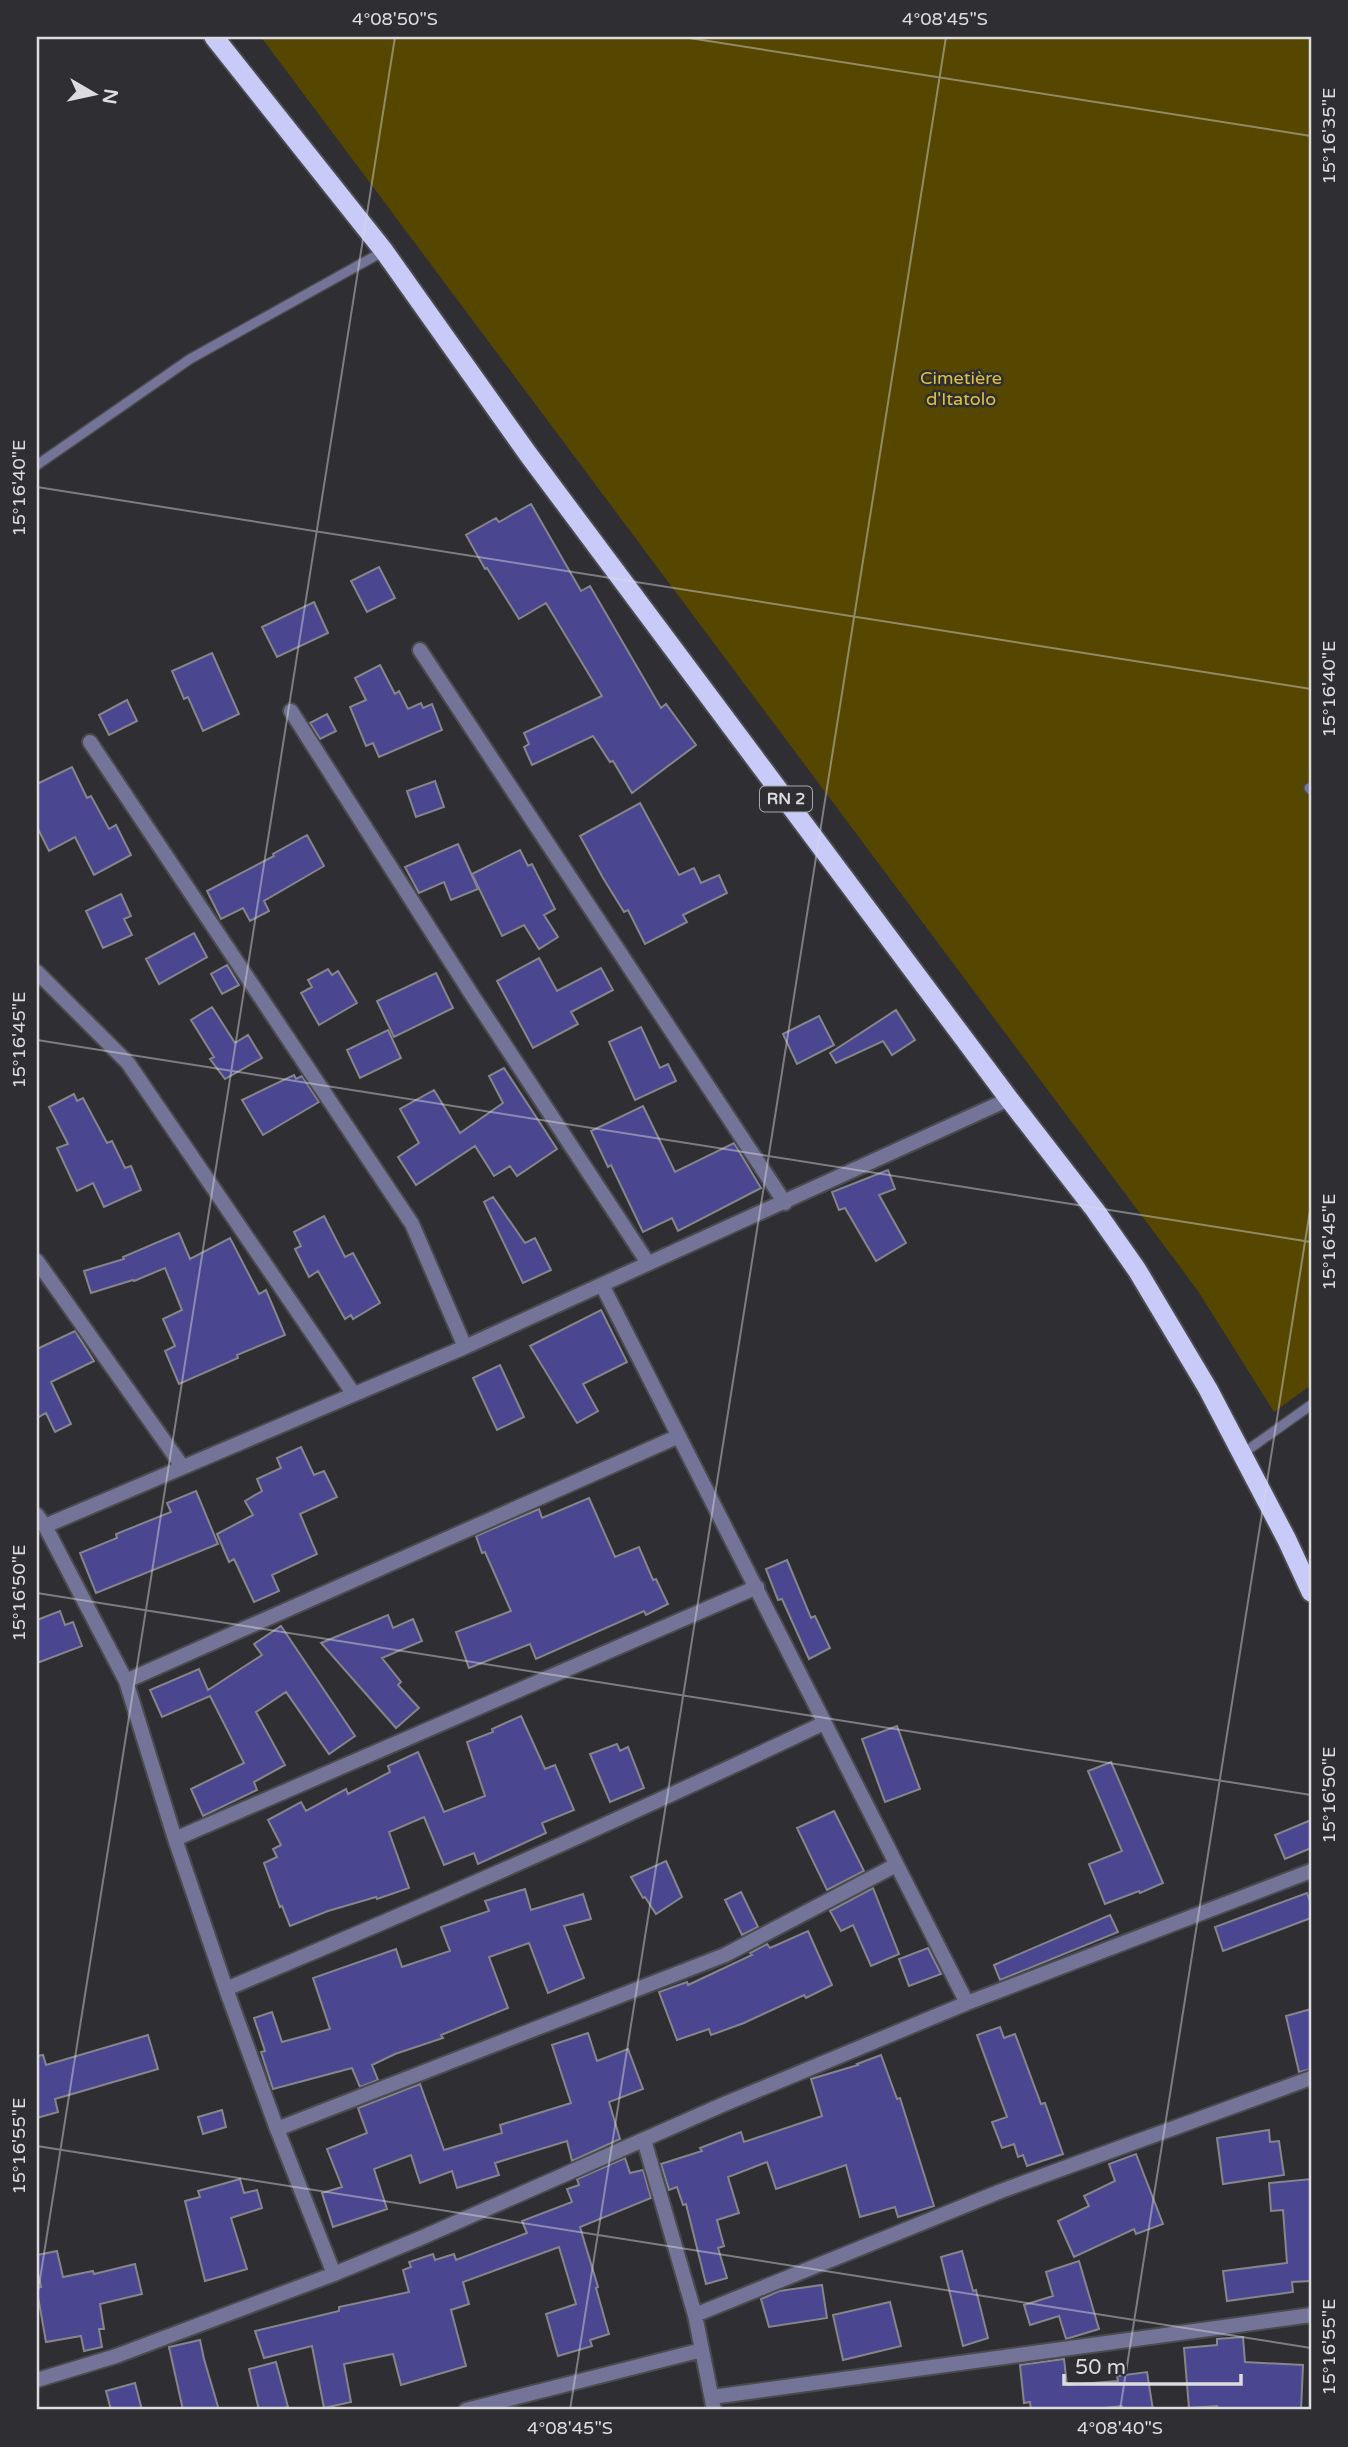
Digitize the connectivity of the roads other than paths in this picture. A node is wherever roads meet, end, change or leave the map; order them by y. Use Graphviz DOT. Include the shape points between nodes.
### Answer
graph roads {
  1 [pos="214,37"];
  2 [pos="384,251"];
  3 [pos="37,465"];
  4 [pos="420,650"];
  5 [pos="290,712"];
  6 [pos="90,742"];
  7 [pos="37,972"];
  8 [pos="1009,1099"];
  9 [pos="785,1203"];
  10 [pos="37,1261"];
  11 [pos="648,1263"];
  12 [pos="602,1285"];
  13 [pos="466,1347"];
  14 [pos="354,1393"];
  15 [pos="1311,1405"];
  16 [pos="679,1436"];
  17 [pos="1242,1454"];
  18 [pos="182,1466"];
  19 [pos="41,1520"];
  20 [pos="757,1587"];
  21 [pos="1311,1592"];
  22 [pos="126,1681"];
  23 [pos="824,1723"];
  24 [pos="175,1839"];
  25 [pos="896,1865"];
  26 [pos="1311,1871"];
  27 [pos="226,1989"];
  28 [pos="967,2003"];
  29 [pos="1311,2078"];
  30 [pos="277,2129"];
  31 [pos="644,2140"];
  32 [pos="334,2274"];
  33 [pos="695,2315"];
  34 [pos="1311,2315"];
  35 [pos="702,2350"];
  36 [pos="37,2380"];
  37 [pos="713,2404"];
  38 [pos="466,2410"];
  1 -- 2 [label="highway, RN 2"];
  2 -- 3 [label="lane" via="190,359"];
  2 -- 8 [label="highway, RN 2" via="536,465"];
  4 -- 9 [label="street"];
  5 -- 11 [label="street"];
  6 -- 13 [label="street" via="412,1224"];
  7 -- 14 [label="street" via="128,1063"];
  8 -- 9 [label="street"];
  8 -- 17 [label="highway, RN 2" via="1136,1270"];
  9 -- 11 [label="street"];
  10 -- 18 [label="street"];
  11 -- 12 [label="street"];
  12 -- 13 [label="street"];
  12 -- 16 [label="street"];
  13 -- 14 [label="street"];
  14 -- 18 [label="street"];
  15 -- 17 [label="lane"];
  16 -- 20 [label="street"];
  16 -- 22 [label="street"];
  17 -- 21 [label="highway, RN 2"];
  18 -- 19 [label="street"];
  19 -- 22 [label="street"];
  20 -- 23 [label="street"];
  20 -- 24 [label="street"];
  22 -- 24 [label="street"];
  23 -- 25 [label="street"];
  23 -- 27 [label="street" via="641,1810"];
  24 -- 27 [label="street"];
  25 -- 28 [label="street"];
  25 -- 30 [label="street" via="725,1955"];
  26 -- 28 [label="street"];
  27 -- 30 [label="street"];
  28 -- 31 [label="street"];
  29 -- 33 [label="street" via="1001,2191"];
  30 -- 32 [label="street"];
  31 -- 32 [label="street"];
  31 -- 33 [label="street"];
  32 -- 36 [label="street" via="116,2356"];
  33 -- 35 [label="street"];
  34 -- 37 [label="street"];
  35 -- 37 [label="street"];
  35 -- 38 [label="street"];
}
